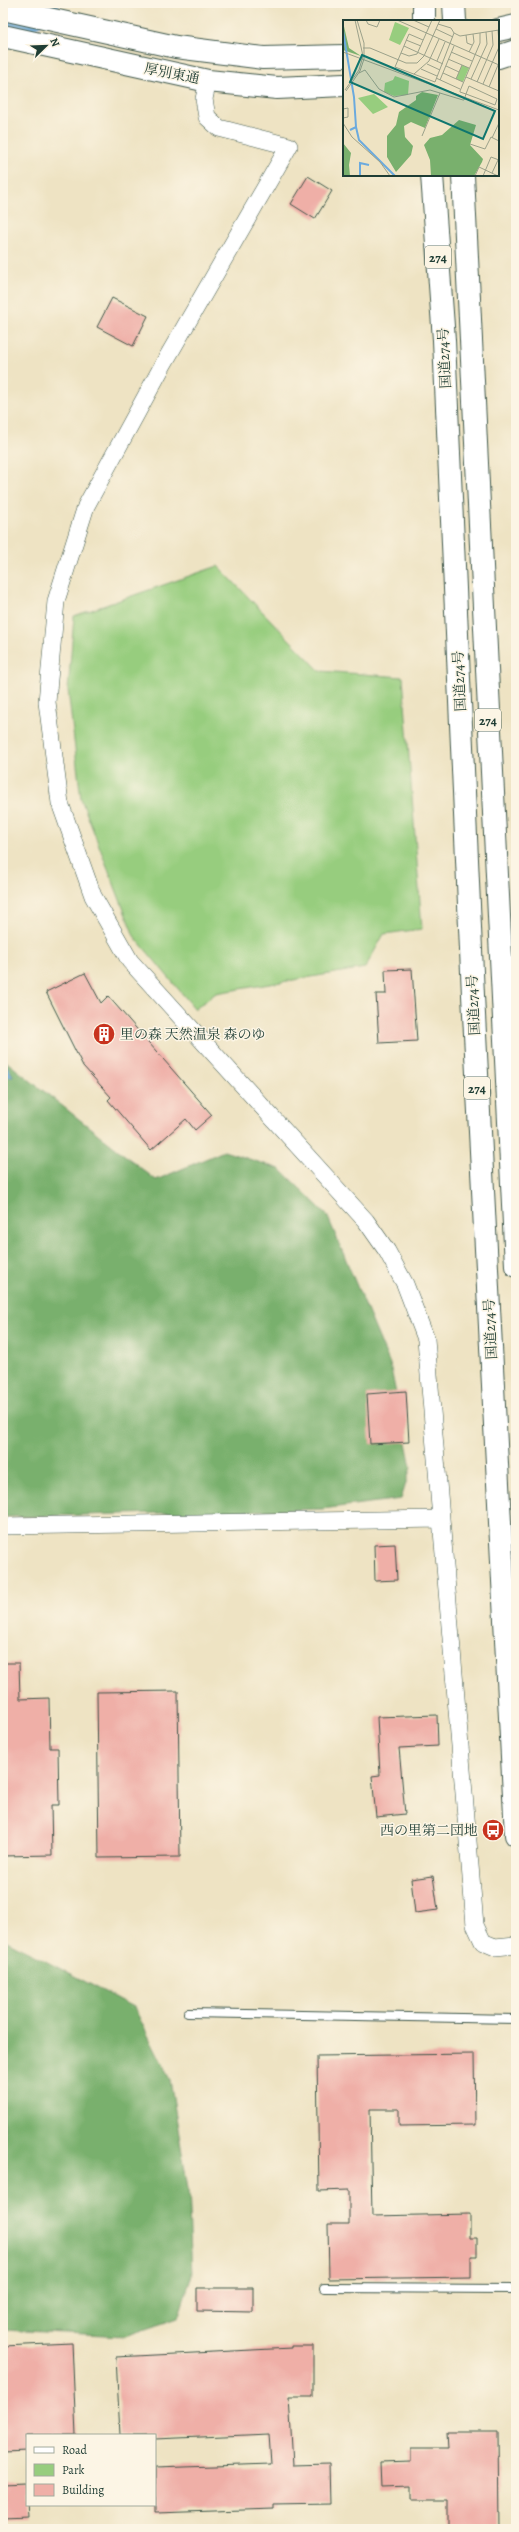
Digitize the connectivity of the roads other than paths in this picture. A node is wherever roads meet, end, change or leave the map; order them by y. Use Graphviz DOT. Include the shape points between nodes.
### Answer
graph roads {
  1 [pos="424,3"];
  2 [pos="454,3"];
  3 [pos="3,9"];
  4 [pos="424,20"];
  5 [pos="455,20"];
  6 [pos="516,26"];
  7 [pos="499,30"];
  8 [pos="3,36"];
  9 [pos="516,51"];
  10 [pos="343,56"];
  11 [pos="499,57"];
  12 [pos="208,81"];
  13 [pos="343,85"];
  14 [pos="432,176"];
  15 [pos="463,176"];
  16 [pos="516,1266"];
  17 [pos="441,1519"];
  18 [pos="3,1526"];
  19 [pos="516,1835"];
  20 [pos="516,1945"];
  21 [pos="188,2012"];
  22 [pos="516,2019"];
  23 [pos="324,2288"];
  24 [pos="516,2289"];
  1 -- 4 [label="main road"];
  2 -- 5 [label="main road"];
  3 -- 10 [label="main road, 厚別東通" via="176,47 263,58"];
  6 -- 7 [label="main road"];
  8 -- 12 [label="main road, 厚別東通"];
  9 -- 11 [label="main road"];
  12 -- 13 [label="main road, 厚別東通" via="277,88"];
  12 -- 17 [label="street" via="204,99 207,117 219,128 289,146 164,363 86,506 56,601 47,702 60,803 93,896 130,961 366,1221 402,1277 426,1339"];
  14 -- 19 [label="main road, 国道274号 / 274" via="444,348 473,994"];
  15 -- 16 [label="main road, 国道274号 / 274"];
  17 -- 18 [label="street"];
  17 -- 20 [label="street" via="475,1925 483,1942 495,1947"];
  21 -- 22 [label="lane"];
  23 -- 24 [label="lane"];
}
